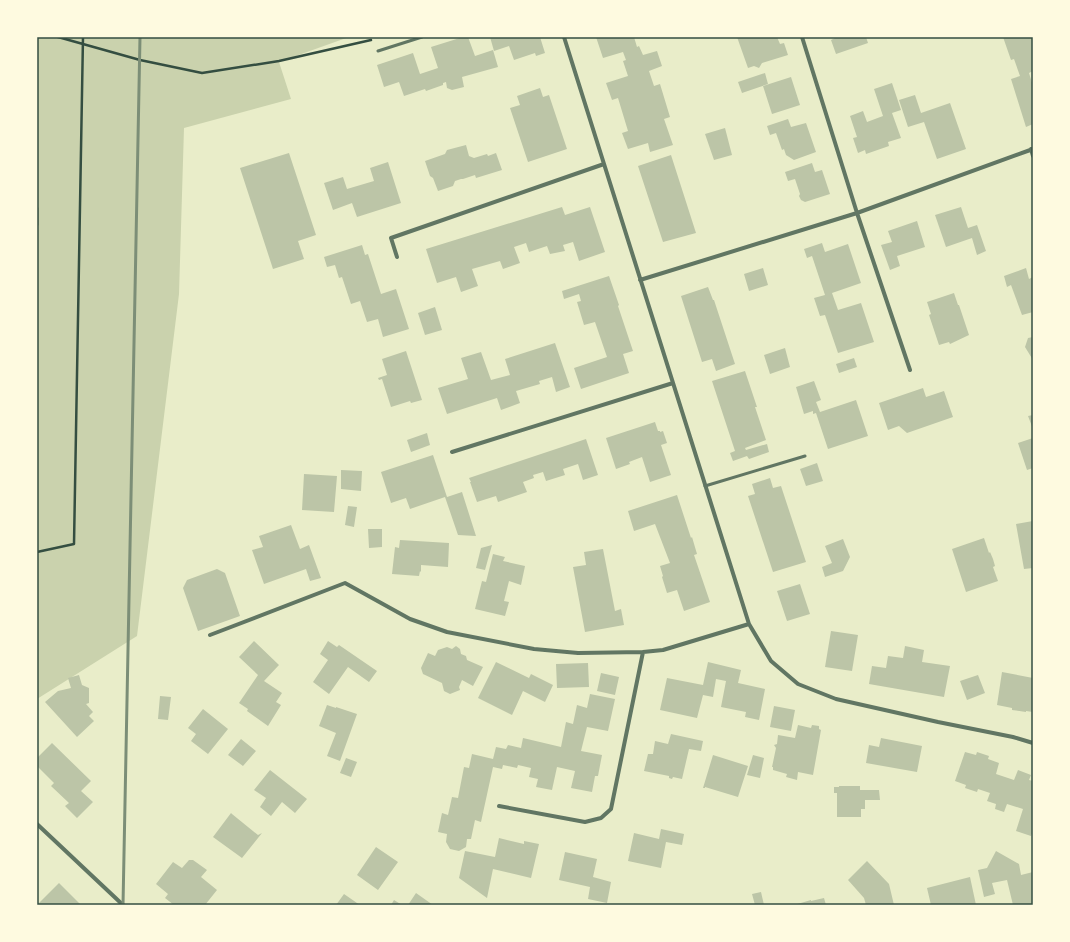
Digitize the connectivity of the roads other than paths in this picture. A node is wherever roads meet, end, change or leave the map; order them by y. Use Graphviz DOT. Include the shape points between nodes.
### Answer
graph roads {
  1 [pos="422,37"];
  2 [pos="564,37"];
  3 [pos="802,37"];
  4 [pos="378,51"];
  5 [pos="1032,149"];
  6 [pos="1033,156"];
  7 [pos="604,164"];
  8 [pos="857,213"];
  9 [pos="397,257"];
  10 [pos="640,280"];
  11 [pos="910,370"];
  12 [pos="673,383"];
  13 [pos="452,452"];
  14 [pos="804,456"];
  15 [pos="705,486"];
  16 [pos="748,624"];
  17 [pos="210,635"];
  18 [pos="643,652"];
  19 [pos="1033,743"];
  20 [pos="499,806"];
  21 [pos="37,824"];
  22 [pos="123,905"];
  1 -- 4 [label="lane"];
  2 -- 7 [label="street"];
  3 -- 8 [label="street"];
  5 -- 6 [label="street"];
  5 -- 8 [label="street"];
  7 -- 9 [label="street" via="390,238"];
  7 -- 10 [label="street"];
  8 -- 10 [label="street"];
  8 -- 11 [label="street"];
  10 -- 12 [label="street"];
  12 -- 13 [label="street"];
  12 -- 15 [label="street"];
  14 -- 15 [label="lane"];
  15 -- 16 [label="street"];
  16 -- 18 [label="street" via="663,650"];
  16 -- 19 [label="street" via="770,662 798,684 836,699"];
  17 -- 18 [label="street" via="345,583 410,618 447,632 534,649 578,653"];
  18 -- 20 [label="street" via="611,809 601,818 585,822"];
  21 -- 22 [label="street"];
}
